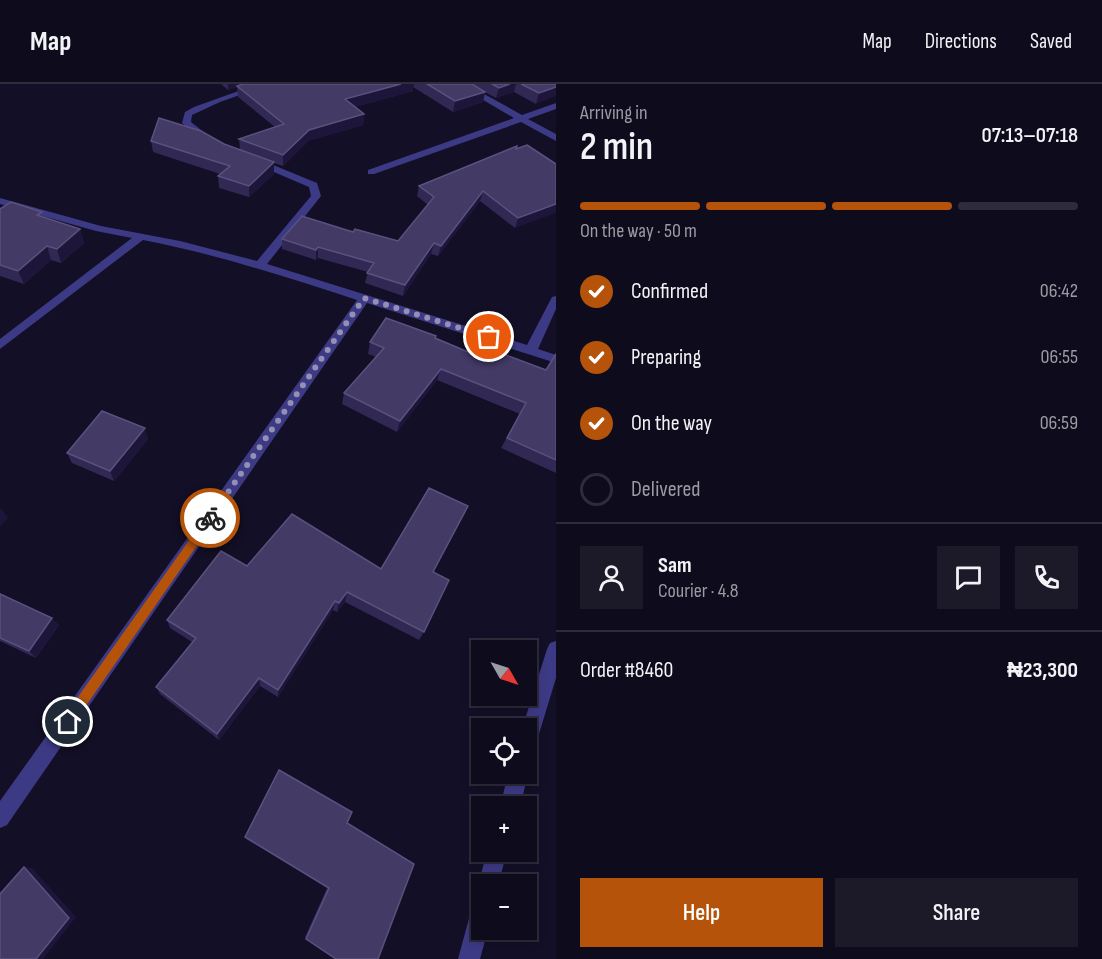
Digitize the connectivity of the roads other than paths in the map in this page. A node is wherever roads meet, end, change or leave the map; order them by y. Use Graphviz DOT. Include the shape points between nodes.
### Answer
graph roads {
  1 [pos="267,84"];
  2 [pos="460,84"];
  3 [pos="556,106"];
  4 [pos="519,118"];
  5 [pos="556,138"];
  6 [pos="214,142"];
  7 [pos="242,155"];
  8 [pos="371,172"];
  9 [pos="0,201"];
  10 [pos="140,237"];
  11 [pos="260,265"];
  12 [pos="364,298"];
  13 [pos="556,300"];
  14 [pos="0,345"];
  15 [pos="531,350"];
  16 [pos="556,359"];
  17 [pos="556,649"];
  18 [pos="535,718"];
  19 [pos="0,818"];
  20 [pos="474,940"];
  21 [pos="468,959"];
  1 -- 6 [label="street" via="231,94 188,114 186,123"];
  2 -- 4 [label="street"];
  3 -- 4 [label="street"];
  4 -- 5 [label="street"];
  4 -- 8 [label="street"];
  7 -- 11 [label="street" via="314,185 316,196"];
  9 -- 10 [label="street"];
  10 -- 11 [label="street"];
  10 -- 14 [label="street"];
  11 -- 12 [label="street"];
  12 -- 15 [label="street"];
  12 -- 19 [label="street"];
  13 -- 15 [label="street"];
  15 -- 16 [label="street"];
  17 -- 18 [label="street"];
  20 -- 21 [label="street"];
}
